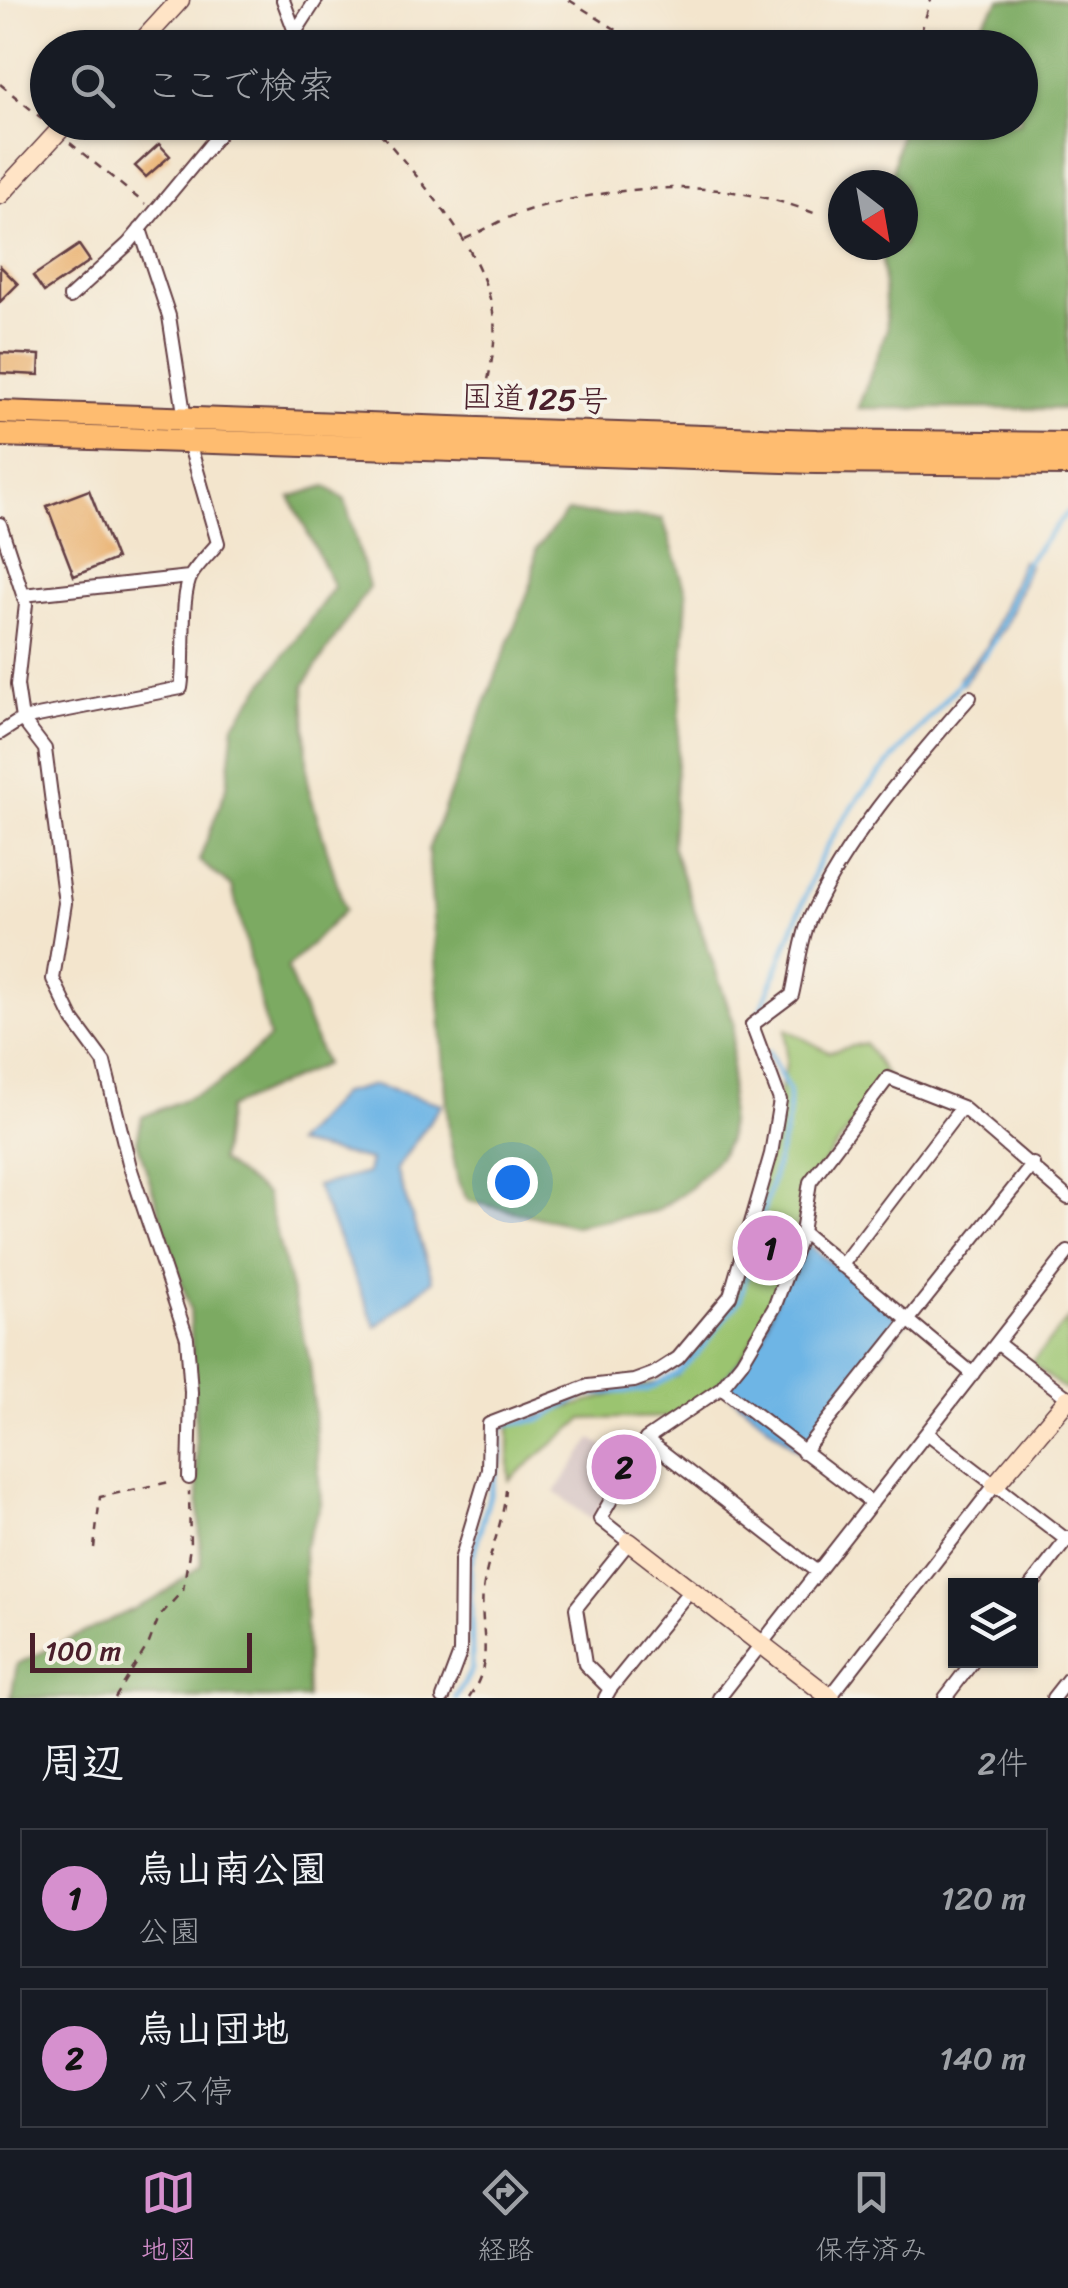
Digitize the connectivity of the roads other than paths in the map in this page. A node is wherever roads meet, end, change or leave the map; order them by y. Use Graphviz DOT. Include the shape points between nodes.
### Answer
graph roads {
  1 [pos="180,0"];
  2 [pos="283,0"];
  3 [pos="316,0"];
  4 [pos="152,30"];
  5 [pos="294,30"];
  6 [pos="296,30"];
  7 [pos="51,140"];
  8 [pos="213,140"];
  9 [pos="0,195"];
  10 [pos="140,230"];
  11 [pos="70,297"];
  12 [pos="0,412"];
  13 [pos="186,430"];
  14 [pos="0,435"];
  15 [pos="1068,444"];
  16 [pos="1068,464"];
  17 [pos="0,524"];
  18 [pos="190,577"];
  19 [pos="23,595"];
  20 [pos="970,697"];
  21 [pos="22,719"];
  22 [pos="0,732"];
  23 [pos="962,1107"];
  24 [pos="1033,1164"];
  25 [pos="1068,1198"];
  26 [pos="802,1232"];
  27 [pos="1068,1252"];
  28 [pos="840,1266"];
  29 [pos="910,1322"];
  30 [pos="997,1344"];
  31 [pos="973,1374"];
  32 [pos="721,1388"];
  33 [pos="1068,1399"];
  34 [pos="927,1433"];
  35 [pos="646,1439"];
  36 [pos="802,1452"];
  37 [pos="189,1478"];
  38 [pos="995,1484"];
  39 [pos="872,1503"];
  40 [pos="1068,1539"];
  41 [pos="629,1542"];
  42 [pos="817,1572"];
  43 [pos="1037,1578"];
  44 [pos="691,1590"];
  45 [pos="761,1644"];
  46 [pos="968,1668"];
  47 [pos="1068,1679"];
  48 [pos="608,1694"];
  49 [pos="830,1697"];
  50 [pos="443,1698"];
  51 [pos="718,1698"];
  52 [pos="945,1698"];
  53 [pos="1053,1698"];
  1 -- 4 [label="street"];
  2 -- 5 [label="street"];
  3 -- 6 [label="street"];
  7 -- 9 [label="street"];
  8 -- 10 [label="street"];
  10 -- 11 [label="street"];
  10 -- 13 [label="street" via="169,316"];
  12 -- 13 [label="highway, 国道125号"];
  13 -- 14 [label="highway, 国道125号"];
  13 -- 15 [label="highway, 国道125号"];
  13 -- 16 [label="highway, 国道125号" via="815,462"];
  13 -- 18 [label="street" via="218,543"];
  17 -- 19 [label="street"];
  18 -- 19 [label="street"];
  18 -- 21 [label="street" via="181,688"];
  19 -- 21 [label="street" via="16,685"];
  20 -- 50 [label="street" via="836,870 808,922 792,994 752,1025 780,1100 730,1296 678,1358 653,1374 588,1386 489,1424 488,1470 461,1560 460,1653"];
  21 -- 22 [label="street"];
  21 -- 37 [label="street" via="45,750 65,903 53,979 104,1062 130,1167 187,1338"];
  23 -- 24 [label="street"];
  23 -- 26 [label="street" via="888,1078 810,1182"];
  23 -- 28 [label="street"];
  24 -- 25 [label="street"];
  24 -- 29 [label="street"];
  26 -- 28 [label="street"];
  26 -- 32 [label="street" via="774,1308"];
  27 -- 30 [label="street"];
  28 -- 29 [label="street"];
  29 -- 31 [label="street"];
  29 -- 36 [label="street"];
  30 -- 31 [label="street"];
  30 -- 33 [label="street"];
  31 -- 34 [label="street"];
  32 -- 35 [label="street"];
  32 -- 36 [label="street"];
  33 -- 38 [label="street"];
  34 -- 38 [label="street"];
  34 -- 39 [label="street"];
  35 -- 41 [label="street" via="600,1519"];
  35 -- 42 [label="street"];
  36 -- 39 [label="street"];
  38 -- 40 [label="street"];
  38 -- 49 [label="street"];
  39 -- 42 [label="street"];
  40 -- 43 [label="street"];
  41 -- 44 [label="street"];
  41 -- 48 [label="street" via="576,1608 585,1664"];
  42 -- 45 [label="street"];
  44 -- 45 [label="street"];
  44 -- 48 [label="street"];
  45 -- 49 [label="street"];
  45 -- 51 [label="street"];
  46 -- 52 [label="street"];
  47 -- 53 [label="street"];
}
